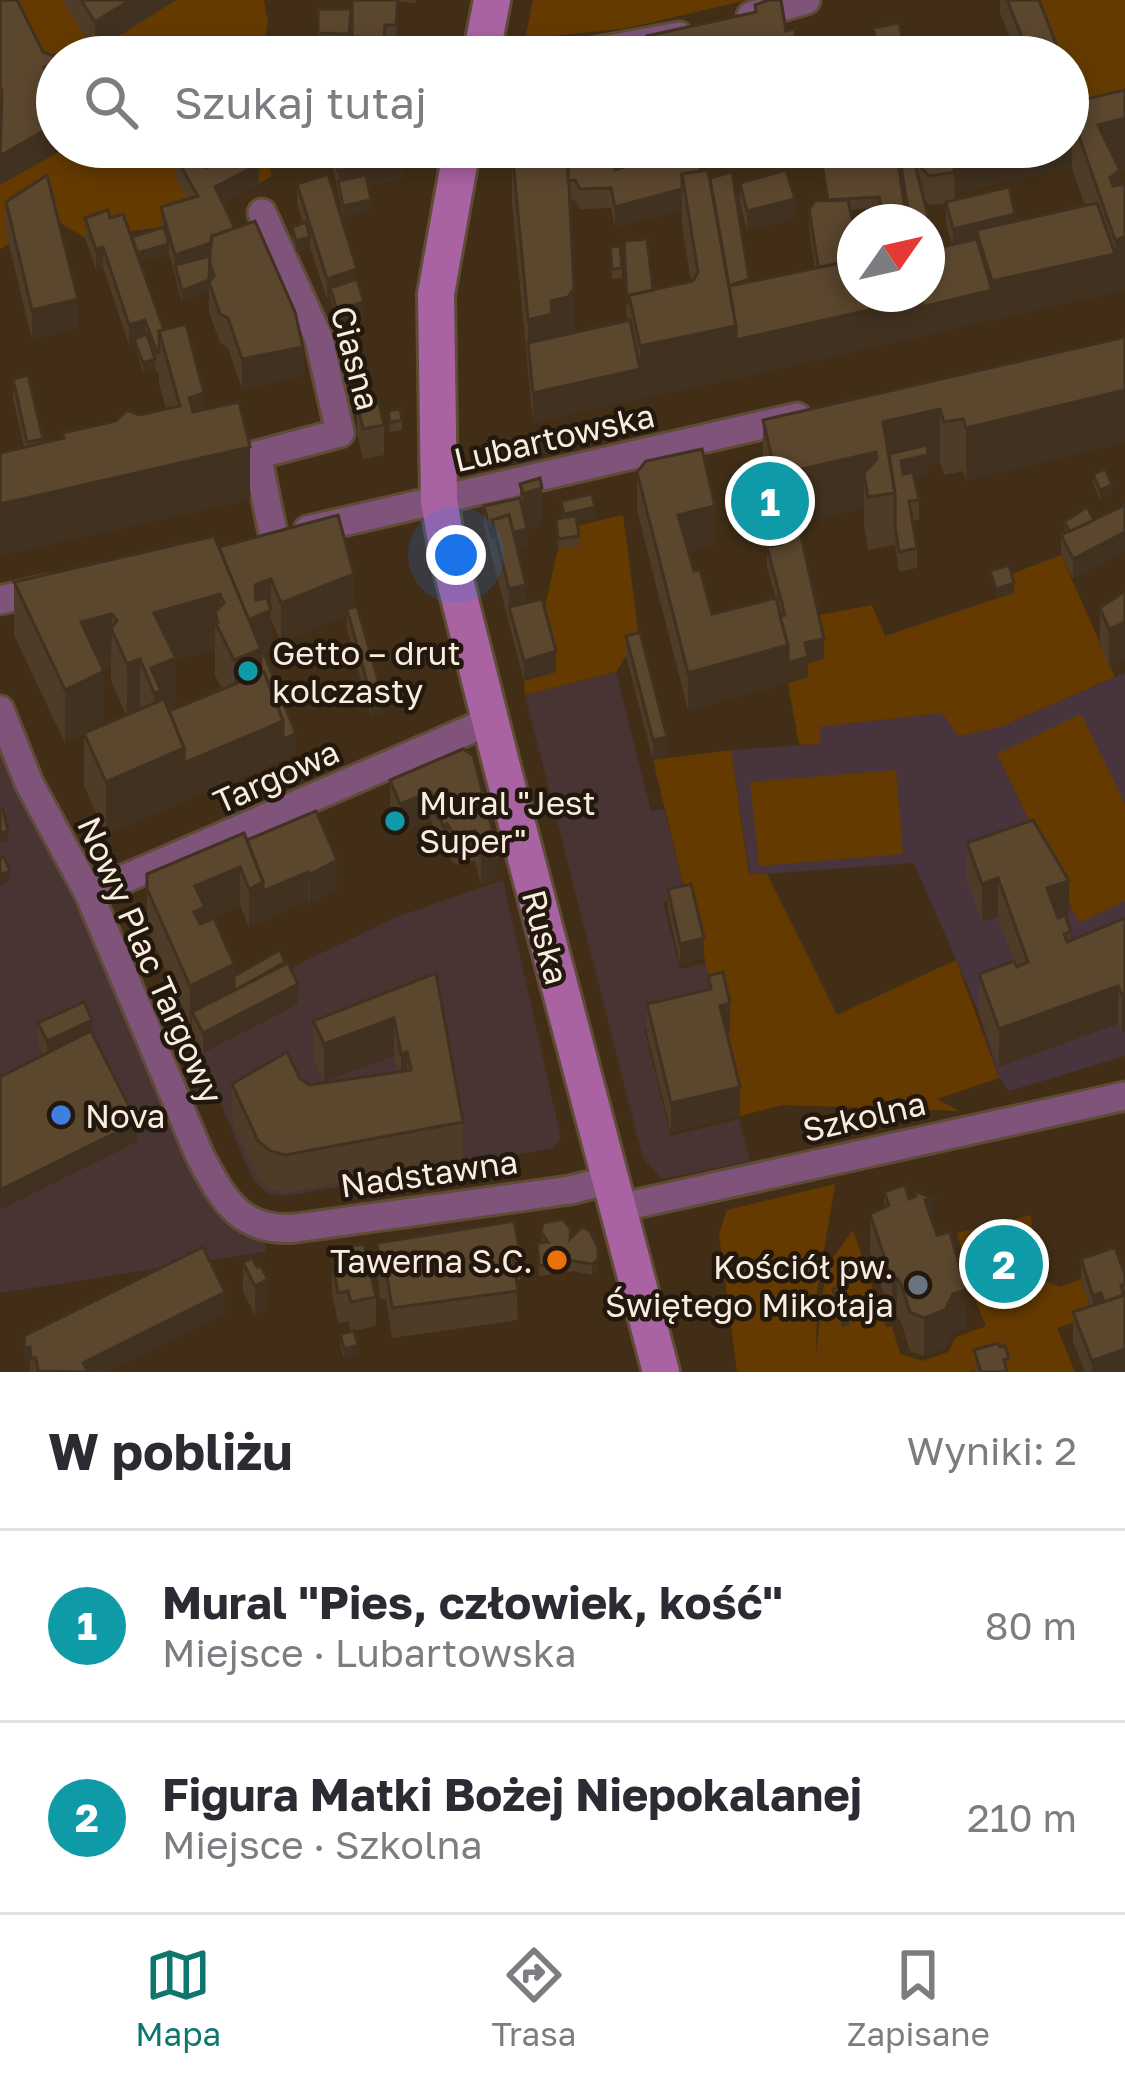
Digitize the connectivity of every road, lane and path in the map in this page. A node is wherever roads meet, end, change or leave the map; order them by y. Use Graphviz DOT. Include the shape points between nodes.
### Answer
graph roads {
  1 [pos="492,0"];
  2 [pos="806,0"];
  3 [pos="486,36"];
  4 [pos="677,36"];
  5 [pos="458,168"];
  6 [pos="262,213"];
  7 [pos="814,413"];
  8 [pos="440,501"];
  9 [pos="263,541"];
  10 [pos="80,582"];
  11 [pos="0,600"];
  12 [pos="0,710"];
  13 [pos="490,721"];
  14 [pos="89,894"];
  15 [pos="1125,1096"];
  16 [pos="614,1194"];
  17 [pos="257,1226"];
  18 [pos="661,1372"];
  1 -- 3 [label="street"];
  2 -- 4 [label="street"];
  5 -- 8 [label="street, Ruska" via="436,293"];
  6 -- 9 [label="street, Ciasna" via="319,339 340,434 257,455"];
  7 -- 8 [label="street, Lubartowska"];
  8 -- 9 [label="street, Lubartowska"];
  8 -- 13 [label="street, Ruska"];
  10 -- 11 [label="street"];
  12 -- 14 [label="street, Nowy Plac Targowy" via="28,783"];
  13 -- 14 [label="street, Targowa"];
  13 -- 16 [label="street, Ruska"];
  14 -- 17 [label="street, Nowy Plac Targowy" via="200,1156 221,1194"];
  15 -- 16 [label="street, Szkolna" via="784,1171"];
  16 -- 17 [label="street, Nadstawna" via="570,1190 296,1228"];
  16 -- 18 [label="street, Ruska"];
}
